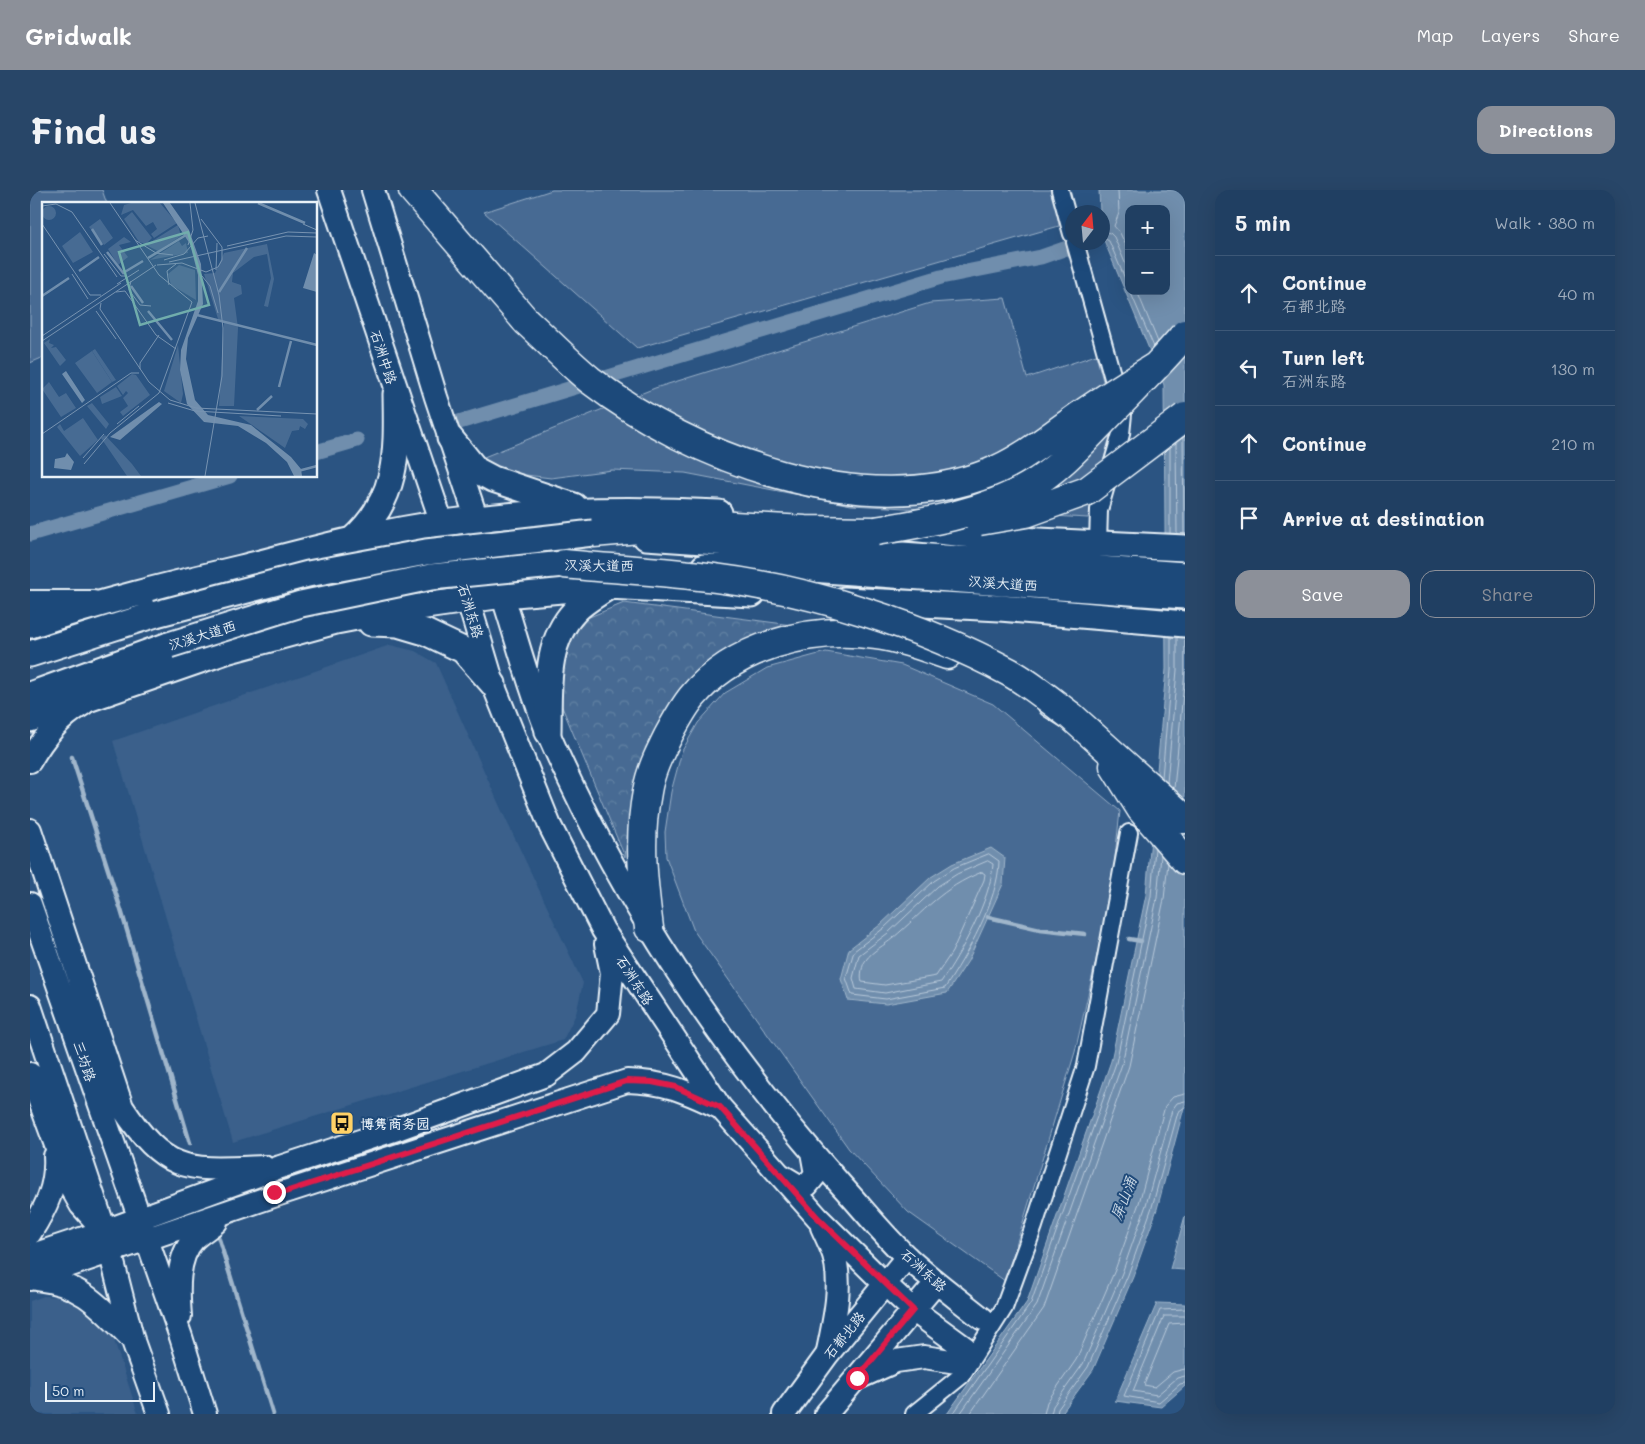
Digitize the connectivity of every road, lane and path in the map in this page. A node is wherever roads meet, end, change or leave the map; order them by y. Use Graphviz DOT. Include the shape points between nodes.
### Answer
graph roads {
  1 [pos="329,190"];
  2 [pos="373,190"];
  3 [pos="413,190"];
  4 [pos="1060,190"];
  5 [pos="1065,213"];
  6 [pos="1078,250"];
  7 [pos="1185,334"];
  8 [pos="1158,365"];
  9 [pos="432,385"];
  10 [pos="396,394"];
  11 [pos="1185,416"];
  12 [pos="450,438"];
  13 [pos="476,519"];
  14 [pos="589,522"];
  15 [pos="442,523"];
  16 [pos="876,531"];
  17 [pos="359,539"];
  18 [pos="1098,543"];
  19 [pos="1185,548"];
  20 [pos="564,564"];
  21 [pos="1185,574"];
  22 [pos="609,586"];
  23 [pos="503,595"];
  24 [pos="1185,596"];
  25 [pos="468,600"];
  26 [pos="30,602"];
  27 [pos="101,602"];
  28 [pos="383,612"];
  29 [pos="336,621"];
  30 [pos="1185,624"];
  31 [pos="30,625"];
  32 [pos="30,654"];
  33 [pos="493,684"];
  34 [pos="30,693"];
  35 [pos="95,696"];
  36 [pos="1071,716"];
  37 [pos="30,720"];
  38 [pos="548,732"];
  39 [pos="517,743"];
  40 [pos="30,761"];
  41 [pos="1185,819"];
  42 [pos="30,830"];
  43 [pos="1129,833"];
  44 [pos="1185,860"];
  45 [pos="30,904"];
  46 [pos="649,928"];
  47 [pos="603,930"];
  48 [pos="30,1006"];
  49 [pos="30,1074"];
  50 [pos="546,1074"];
  51 [pos="563,1100"];
  52 [pos="720,1107"];
  53 [pos="54,1140"];
  54 [pos="812,1152"];
  55 [pos="275,1170"];
  56 [pos="782,1176"];
  57 [pos="282,1193"];
  58 [pos="232,1211"];
  59 [pos="138,1218"];
  60 [pos="818,1218"];
  61 [pos="30,1233"];
  62 [pos="146,1240"];
  63 [pos="108,1242"];
  64 [pos="30,1256"];
  65 [pos="907,1257"];
  66 [pos="31,1278"];
  67 [pos="936,1283"];
  68 [pos="885,1284"];
  69 [pos="913,1310"];
  70 [pos="982,1319"];
  71 [pos="181,1337"];
  72 [pos="133,1340"];
  73 [pos="827,1355"];
  74 [pos="857,1378"];
  75 [pos="786,1411"];
  76 [pos="160,1414"];
  77 [pos="205,1414"];
  78 [pos="819,1414"];
  79 [pos="826,1414"];
  80 [pos="914,1414"];
  1 -- 10 [label="main road, 石洲中路"];
  2 -- 9 [label="main road"];
  3 -- 8 [label="highway, bridge" via="526,321 589,379 683,438 733,460 777,473 832,485 887,491 939,487 990,473 1025,454"];
  4 -- 5 [label="street"];
  6 -- 18 [label="street" via="1123,414 1121,434 1099,510"];
  7 -- 8 [label="highway, bridge"];
  8 -- 16 [label="highway, bridge" via="1070,454 1028,487 1002,500 946,519"];
  9 -- 10 [label="main road"];
  9 -- 12 [label="main road"];
  10 -- 15 [label="main road, 石洲中路"];
  10 -- 17 [label="main road" via="394,467 385,496"];
  11 -- 16 [label="highway, bridge" via="1087,491 1050,505 992,519"];
  12 -- 13 [label="main road"];
  12 -- 14 [label="main road" via="476,470"];
  13 -- 14 [label="main road"];
  13 -- 15 [label="main road"];
  13 -- 23 [label="main road, 石洲东路"];
  14 -- 16 [label="highway"];
  14 -- 18 [label="main road" via="664,510 851,521 1018,540"];
  14 -- 21 [label="main road, 汉溪大道西"];
  14 -- 32 [label="main road, 汉溪大道西, bridge" via="308,574 156,614"];
  15 -- 17 [label="main road"];
  15 -- 25 [label="main road, 石洲东路"];
  17 -- 27 [label="main road"];
  17 -- 28 [label="main road" via="391,545 405,560 408,577 405,593"];
  18 -- 19 [label="main road"];
  20 -- 24 [label="main road, 汉溪大道西, bridge" via="810,569"];
  20 -- 34 [label="main road, 汉溪大道西, bridge" via="422,579 301,604"];
  20 -- 36 [label="highway, bridge" via="715,578 852,608 959,647 1002,669"];
  22 -- 23 [label="main road"];
  22 -- 30 [label="main road" via="1000,608"];
  22 -- 38 [label="main road" via="575,611 555,645 549,666"];
  23 -- 25 [label="main road"];
  23 -- 38 [label="main road, 石洲东路"];
  25 -- 28 [label="main road"];
  25 -- 33 [label="main road, 石洲东路"];
  26 -- 27 [label="main road"];
  27 -- 31 [label="main road"];
  28 -- 29 [label="main road"];
  29 -- 33 [label="main road" via="398,624 425,632 463,650"];
  29 -- 35 [label="main road" via="226,651"];
  33 -- 39 [label="main road, 石洲东路"];
  35 -- 37 [label="main road"];
  35 -- 40 [label="main road" via="65,715 39,745"];
  36 -- 41 [label="highway"];
  36 -- 44 [label="highway" via="1104,750 1141,809"];
  36 -- 46 [label="highway, bridge" via="1004,678 934,650 894,639 854,633 830,634 806,636 760,648 728,666 692,696 657,759 647,790 642,829 641,865"];
  38 -- 39 [label="main road" via="532,725 523,728"];
  38 -- 46 [label="main road, 石洲东路" via="585,812"];
  39 -- 47 [label="main road, 石洲东路" via="550,826"];
  42 -- 55 [label="main road" via="122,1107 140,1134 156,1151 190,1167"];
  43 -- 80 [label="street" via="1086,1066 1004,1308 961,1376"];
  45 -- 59 [label="main road, 三坊路"];
  46 -- 54 [label="main road, 石洲东路" via="722,1035"];
  47 -- 50 [label="main road" via="612,973 608,1014 576,1052"];
  47 -- 52 [label="main road, 石洲东路"];
  48 -- 63 [label="main road"];
  49 -- 53 [label="main road"];
  50 -- 51 [label="main road" via="562,1081 567,1093"];
  50 -- 55 [label="main road"];
  51 -- 52 [label="main road" via="627,1081 652,1082 676,1087"];
  51 -- 57 [label="main road"];
  52 -- 56 [label="main road, 石洲东路"];
  53 -- 61 [label="main road" via="54,1187 44,1212"];
  53 -- 63 [label="main road" via="76,1197"];
  54 -- 56 [label="main road" via="816,1174 807,1185 796,1185"];
  54 -- 65 [label="main road, 石洲东路"];
  55 -- 57 [label="main road" via="265,1185 268,1190"];
  55 -- 59 [label="main road"];
  56 -- 60 [label="main road, 石洲东路"];
  57 -- 58 [label="main road"];
  58 -- 62 [label="main road"];
  58 -- 71 [label="main road" via="193,1240 186,1253 179,1282"];
  59 -- 62 [label="main road, 三坊路"];
  59 -- 63 [label="main road"];
  60 -- 68 [label="main road, 石洲东路"];
  60 -- 73 [label="main road" via="834,1256 837,1278 835,1317"];
  62 -- 63 [label="main road"];
  62 -- 71 [label="main road"];
  63 -- 64 [label="main road"];
  63 -- 66 [label="main road"];
  63 -- 72 [label="main road"];
  65 -- 67 [label="main road, 石洲东路"];
  65 -- 68 [label="main road, 石都北路"];
  66 -- 72 [label="main road" via="58,1281 88,1296"];
  67 -- 69 [label="main road"];
  67 -- 70 [label="main road, 石洲东路"];
  68 -- 69 [label="main road, 石洲东路"];
  68 -- 73 [label="main road, 石都北路"];
  69 -- 74 [label="main road"];
  69 -- 74 [label="main road, 石洲东路" via="961,1355 896,1361"];
  71 -- 77 [label="main road"];
  72 -- 76 [label="main road"];
  73 -- 75 [label="main road, 石都北路"];
  74 -- 79 [label="main road"];
  75 -- 78 [label="main road" via="798,1400 808,1400 818,1406"];
}
